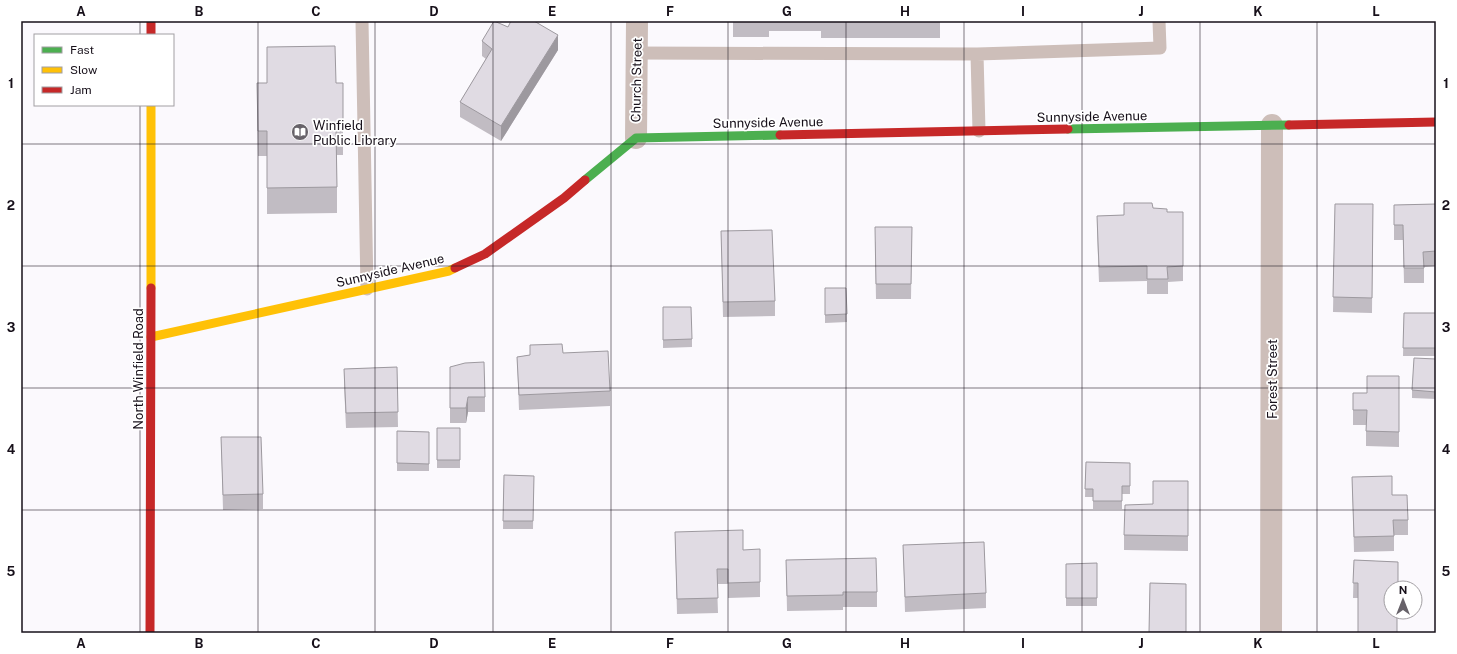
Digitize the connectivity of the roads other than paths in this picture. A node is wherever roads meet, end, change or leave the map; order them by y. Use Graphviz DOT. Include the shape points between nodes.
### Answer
graph roads {
  1 [pos="151,21"];
  2 [pos="362,21"];
  3 [pos="637,21"];
  4 [pos="1159,21"];
  5 [pos="151,34"];
  6 [pos="636,53"];
  7 [pos="977,54"];
  8 [pos="151,106"];
  9 [pos="1436,122"];
  10 [pos="1272,125"];
  11 [pos="979,131"];
  12 [pos="636,138"];
  13 [pos="367,289"];
  14 [pos="151,337"];
  15 [pos="150,633"];
  16 [pos="1271,633"];
  1 -- 5 [label="street"];
  2 -- 13 [label="lane"];
  3 -- 6 [label="street, Church Street"];
  4 -- 7 [label="lane" via="1160,48"];
  6 -- 7 [label="lane"];
  6 -- 12 [label="street, Church Street"];
  7 -- 11 [label="lane"];
  8 -- 14 [label="street, North Winfield Road"];
  9 -- 10 [label="street, Sunnyside Avenue"];
  10 -- 11 [label="street, Sunnyside Avenue"];
  10 -- 16 [label="street, Forest Street"];
  11 -- 12 [label="street, Sunnyside Avenue"];
  12 -- 13 [label="street, Sunnyside Avenue" via="564,198 485,254 449,271"];
  13 -- 14 [label="street, Sunnyside Avenue"];
  14 -- 15 [label="street, North Winfield Road"];
}
